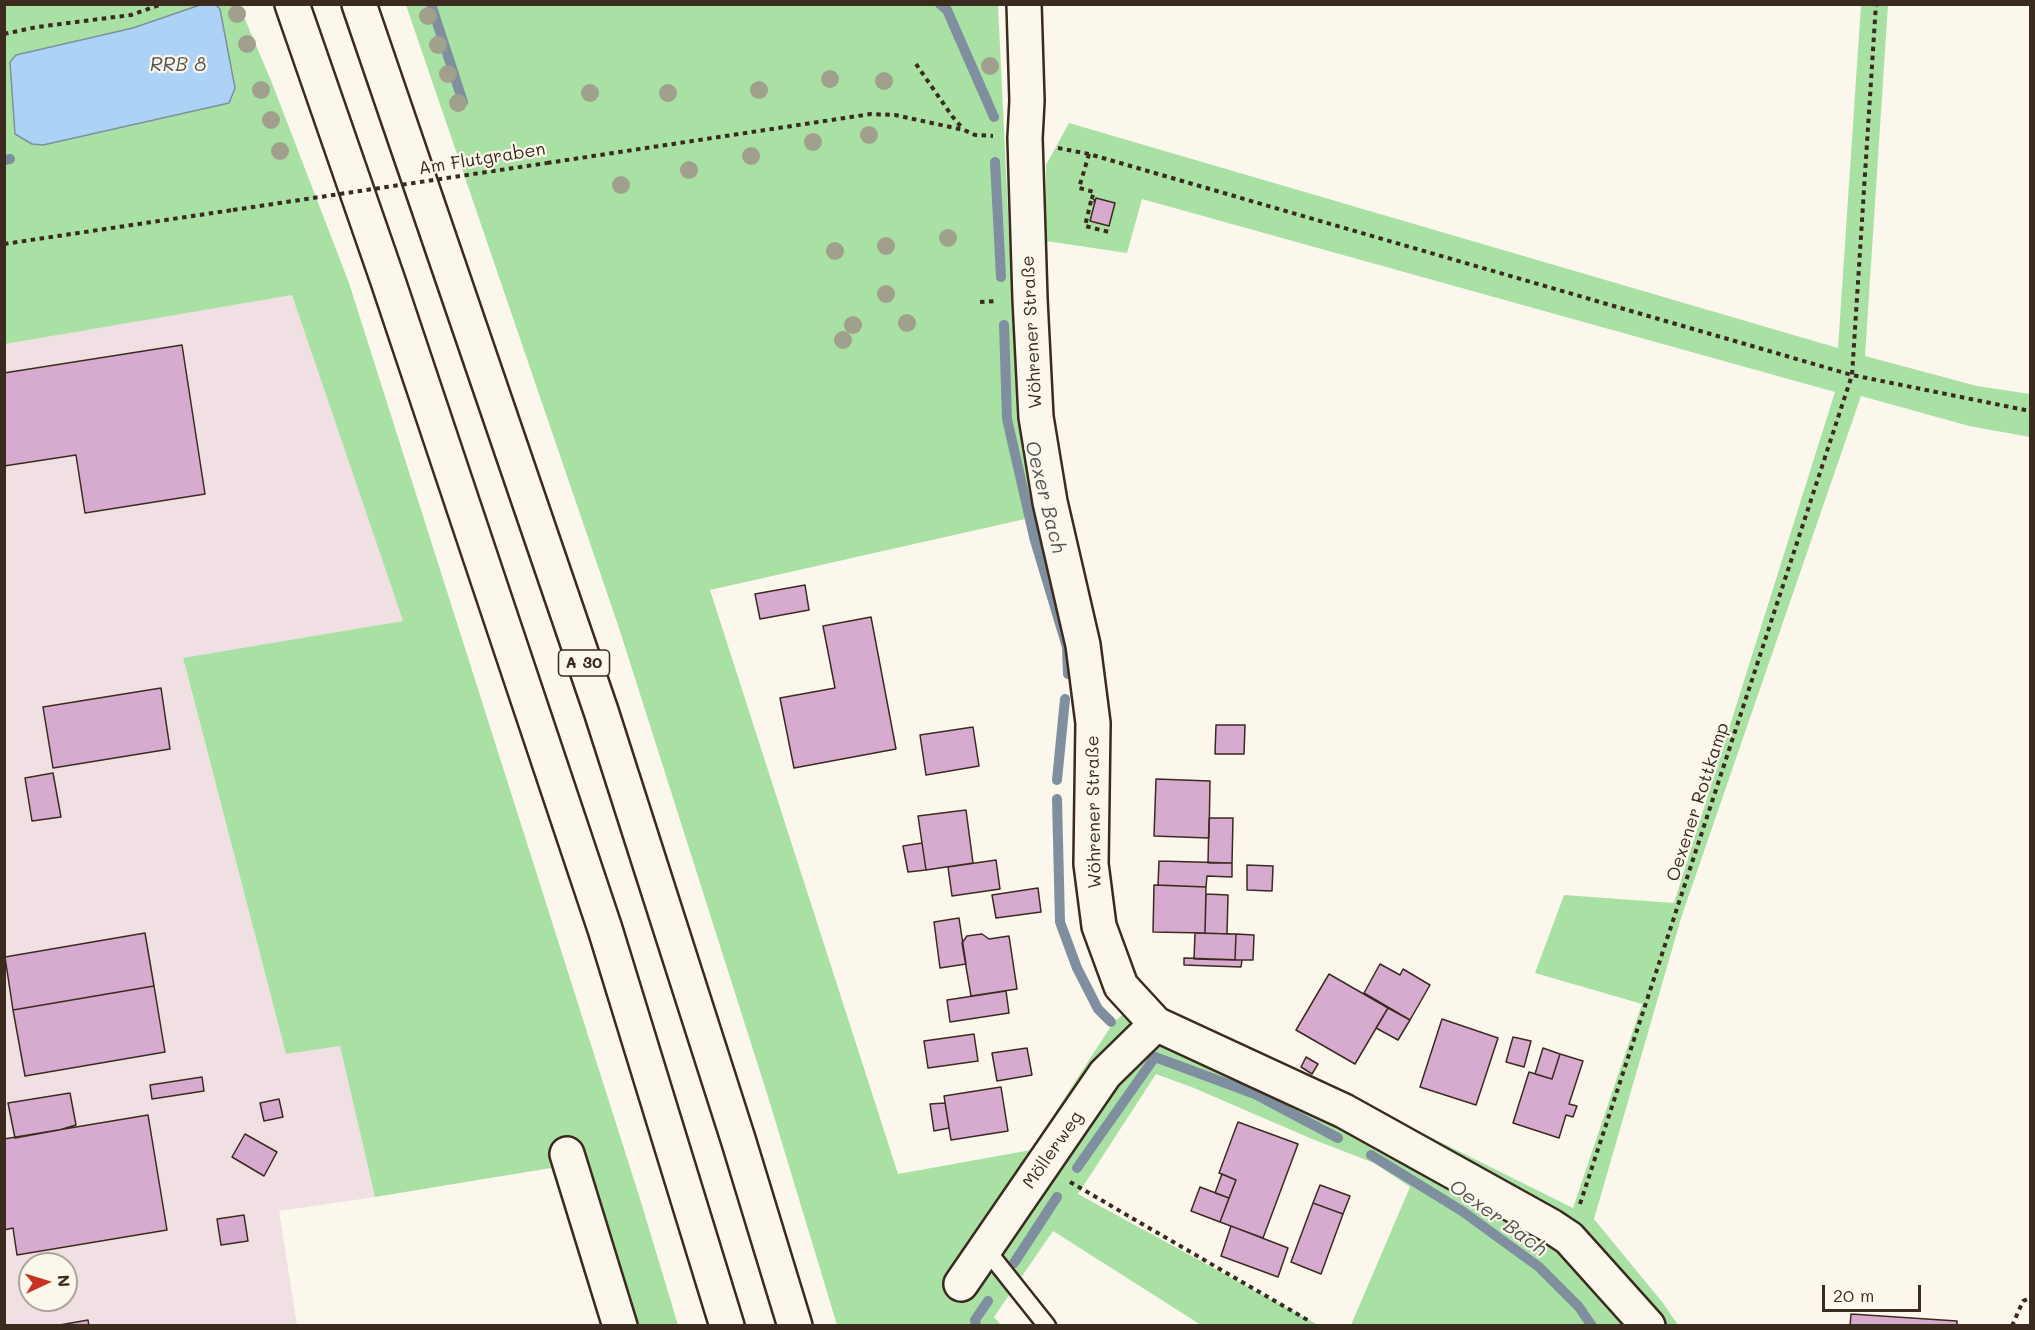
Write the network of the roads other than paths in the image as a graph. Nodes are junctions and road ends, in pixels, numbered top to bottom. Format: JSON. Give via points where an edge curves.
{"nodes":[{"id":1,"x":292,"y":4,"type":"edge"},
{"id":2,"x":359,"y":4,"type":"edge"},
{"id":3,"x":1024,"y":4,"type":"edge"},
{"id":4,"x":1156,"y":1024,"type":"junction"},
{"id":5,"x":567,"y":1154,"type":"dead end"},
{"id":6,"x":985,"y":1248,"type":"junction"},
{"id":7,"x":961,"y":1284,"type":"dead end"},
{"id":8,"x":620,"y":1326,"type":"edge"},
{"id":9,"x":727,"y":1326,"type":"edge"},
{"id":10,"x":795,"y":1326,"type":"edge"},
{"id":11,"x":1047,"y":1326,"type":"edge"},
{"id":12,"x":1648,"y":1326,"type":"edge"}],
"edges":[{"from":1,"to":9,"type":"main road","via":[[597,907]]},
{"from":2,"to":10,"type":"main road","number":"A 30","via":[[601,711]]},
{"from":3,"to":4,"type":"main road","name":"Wöhrener Straße","via":[[1036,417],[1050,502],[1083,645],[1094,723],[1091,864],[1099,926],[1121,986]]},
{"from":4,"to":6,"type":"main road","name":"Möllerweg","via":[[1105,1074]]},
{"from":4,"to":12,"type":"main road","name":"Wöhrener Straße","via":[[1344,1112],[1551,1226],[1569,1238]]},
{"from":5,"to":8,"type":"main road"},
{"from":6,"to":7,"type":"main road","name":"Möllerweg"},
{"from":6,"to":11,"type":"lane"}]}
